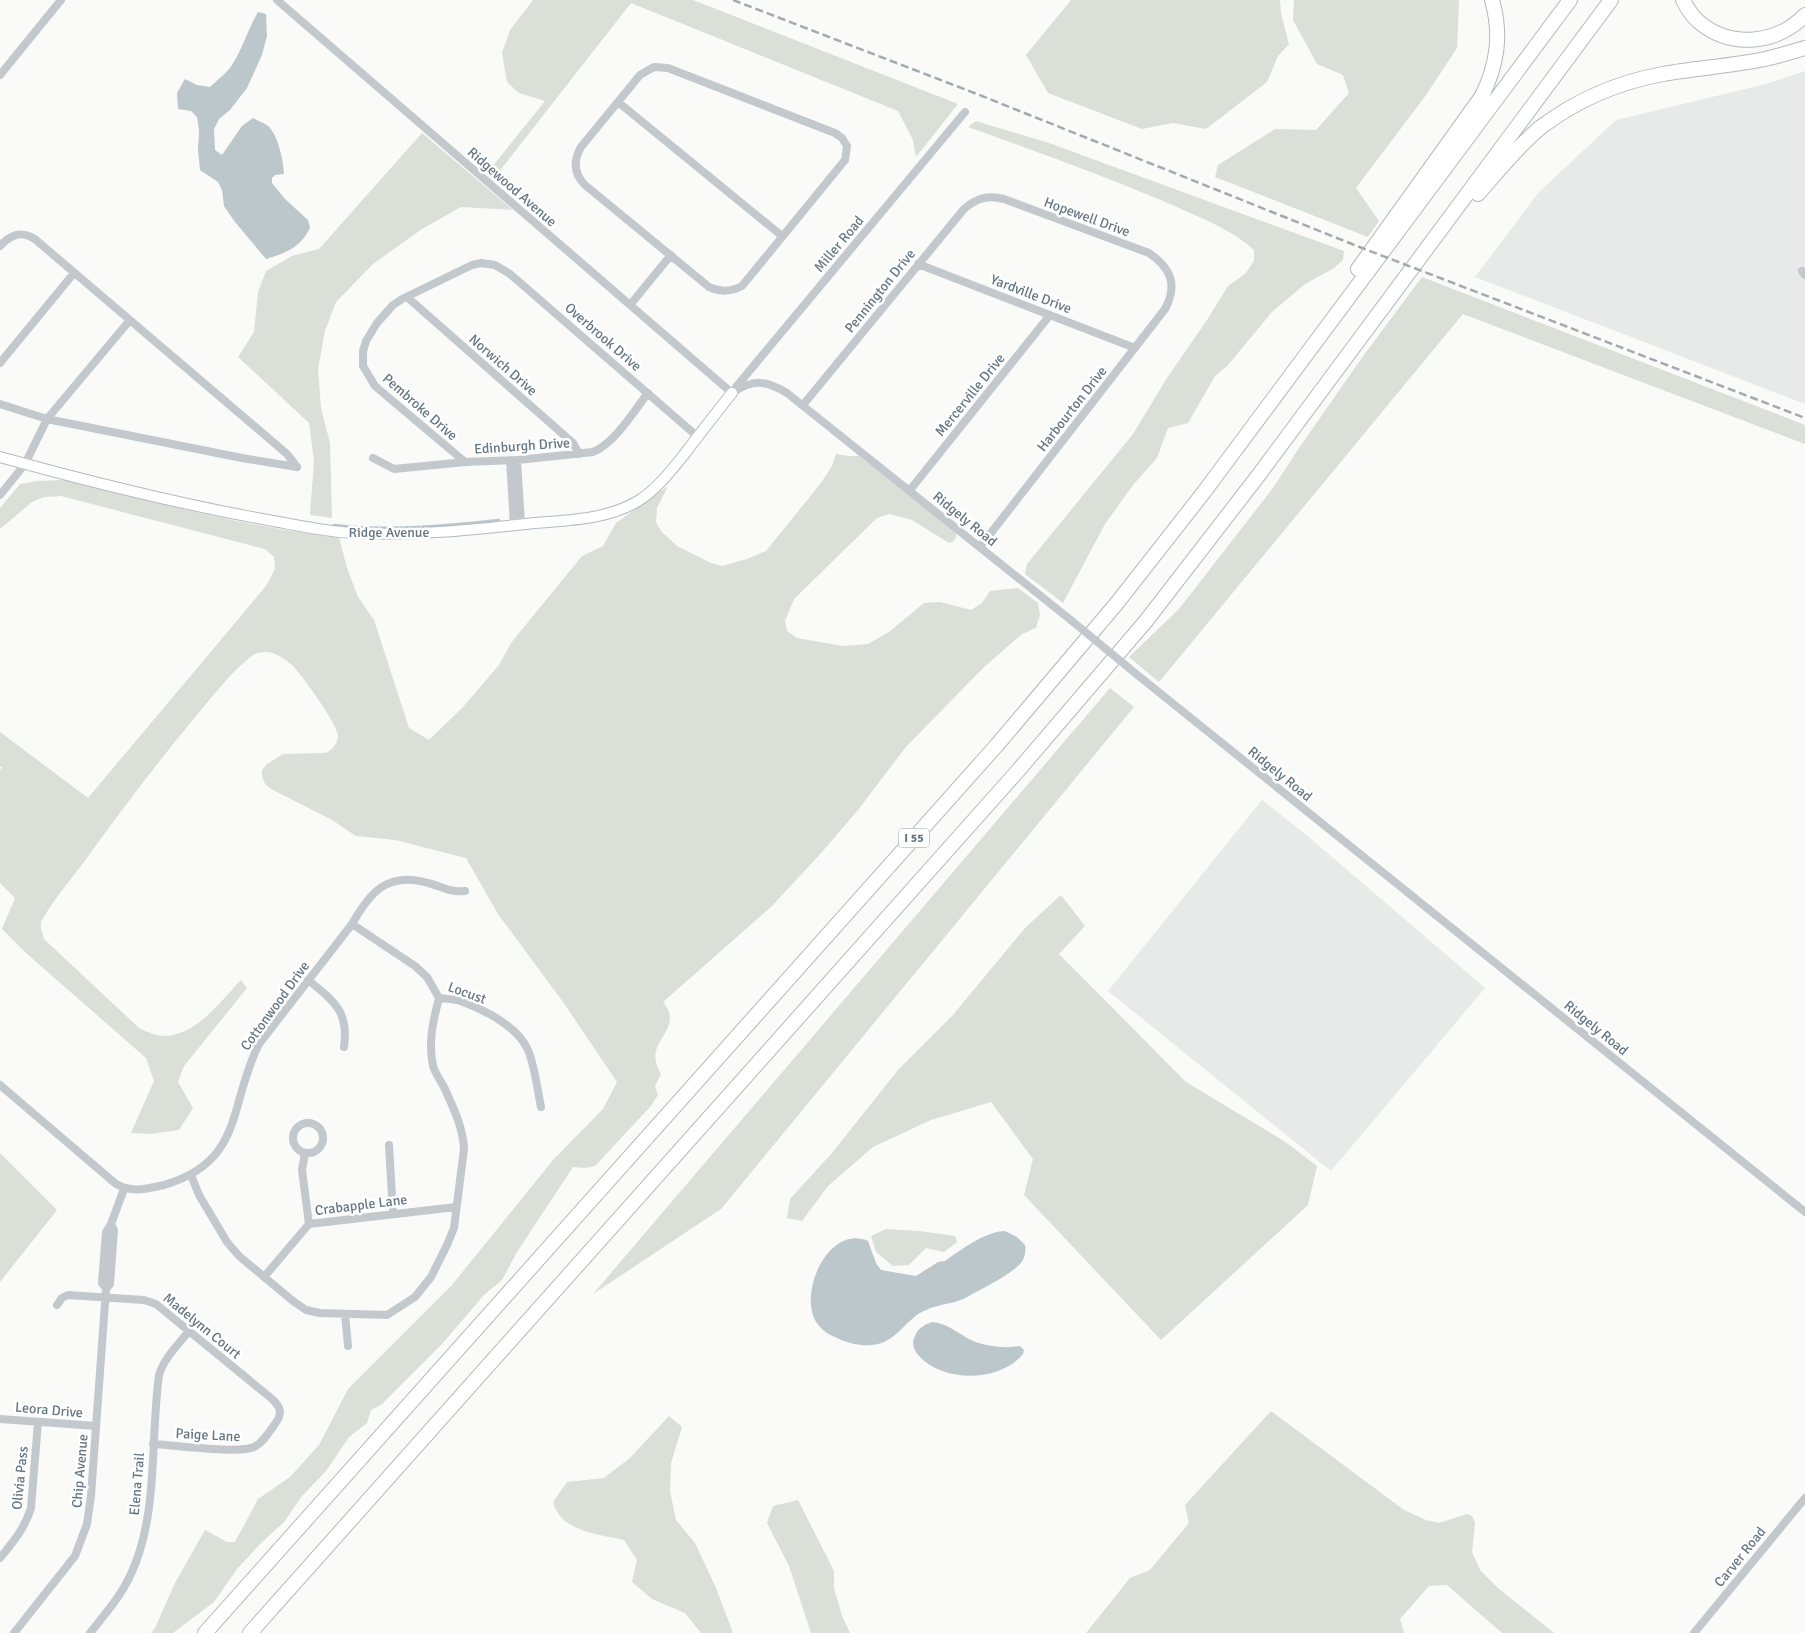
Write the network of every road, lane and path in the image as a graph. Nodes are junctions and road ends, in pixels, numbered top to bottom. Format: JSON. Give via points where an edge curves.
{"nodes":[{"id":1,"x":61,"y":0,"type":"edge"},
{"id":2,"x":277,"y":0,"type":"edge"},
{"id":3,"x":1492,"y":0,"type":"edge"},
{"id":4,"x":1570,"y":0,"type":"edge"},
{"id":5,"x":1611,"y":0,"type":"edge"},
{"id":6,"x":1682,"y":0,"type":"edge"},
{"id":7,"x":1805,"y":14,"type":"edge"},
{"id":8,"x":1805,"y":48,"type":"edge"},
{"id":9,"x":0,"y":75,"type":"edge"},
{"id":10,"x":618,"y":102,"type":"junction"},
{"id":11,"x":965,"y":112,"type":"dead end"},
{"id":12,"x":981,"y":198,"type":"joint"},
{"id":13,"x":782,"y":236,"type":"junction"},
{"id":14,"x":0,"y":246,"type":"edge"},
{"id":15,"x":1424,"y":253,"type":"junction"},
{"id":16,"x":671,"y":256,"type":"junction"},
{"id":17,"x":918,"y":264,"type":"junction"},
{"id":18,"x":74,"y":272,"type":"junction"},
{"id":19,"x":1171,"y":281,"type":"joint"},
{"id":20,"x":407,"y":297,"type":"junction"},
{"id":21,"x":630,"y":305,"type":"junction"},
{"id":22,"x":1050,"y":315,"type":"junction"},
{"id":23,"x":130,"y":320,"type":"junction"},
{"id":24,"x":1320,"y":335,"type":"junction"},
{"id":25,"x":1135,"y":348,"type":"junction"},
{"id":26,"x":0,"y":363,"type":"edge"},
{"id":27,"x":648,"y":393,"type":"junction"},
{"id":28,"x":732,"y":393,"type":"junction"},
{"id":29,"x":0,"y":404,"type":"edge"},
{"id":30,"x":803,"y":405,"type":"junction"},
{"id":31,"x":47,"y":419,"type":"junction"},
{"id":32,"x":698,"y":437,"type":"junction"},
{"id":33,"x":580,"y":454,"type":"junction"},
{"id":34,"x":0,"y":457,"type":"edge"},
{"id":35,"x":373,"y":458,"type":"dead end"},
{"id":36,"x":513,"y":460,"type":"junction"},
{"id":37,"x":466,"y":462,"type":"junction"},
{"id":38,"x":25,"y":464,"type":"junction"},
{"id":39,"x":910,"y":490,"type":"junction"},
{"id":40,"x":0,"y":495,"type":"edge"},
{"id":41,"x":518,"y":525,"type":"junction"},
{"id":42,"x":980,"y":547,"type":"junction"},
{"id":43,"x":465,"y":891,"type":"dead end"},
{"id":44,"x":352,"y":924,"type":"junction"},
{"id":45,"x":308,"y":980,"type":"junction"},
{"id":46,"x":440,"y":998,"type":"junction"},
{"id":47,"x":344,"y":1047,"type":"dead end"},
{"id":48,"x":0,"y":1085,"type":"edge"},
{"id":49,"x":541,"y":1107,"type":"dead end"},
{"id":50,"x":389,"y":1145,"type":"dead end"},
{"id":51,"x":305,"y":1153,"type":"junction"},
{"id":52,"x":191,"y":1175,"type":"junction"},
{"id":53,"x":124,"y":1189,"type":"junction"},
{"id":54,"x":456,"y":1207,"type":"junction"},
{"id":55,"x":1805,"y":1212,"type":"edge"},
{"id":56,"x":393,"y":1214,"type":"junction"},
{"id":57,"x":309,"y":1224,"type":"junction"},
{"id":58,"x":264,"y":1277,"type":"junction"},
{"id":59,"x":106,"y":1292,"type":"junction"},
{"id":60,"x":57,"y":1305,"type":"dead end"},
{"id":61,"x":345,"y":1314,"type":"junction"},
{"id":62,"x":189,"y":1331,"type":"junction"},
{"id":63,"x":348,"y":1346,"type":"dead end"},
{"id":64,"x":0,"y":1418,"type":"edge"},
{"id":65,"x":278,"y":1419,"type":"joint"},
{"id":66,"x":38,"y":1422,"type":"junction"},
{"id":67,"x":96,"y":1426,"type":"junction"},
{"id":68,"x":153,"y":1444,"type":"junction"},
{"id":69,"x":1805,"y":1498,"type":"edge"},
{"id":70,"x":0,"y":1558,"type":"edge"},
{"id":71,"x":14,"y":1633,"type":"edge"},
{"id":72,"x":90,"y":1633,"type":"edge"},
{"id":73,"x":205,"y":1633,"type":"edge"},
{"id":74,"x":250,"y":1633,"type":"edge"},
{"id":75,"x":1694,"y":1633,"type":"edge"}],
"edges":[{"from":1,"to":9,"type":"street"},
{"from":2,"to":21,"type":"street","name":"Ridgewood Avenue"},
{"from":3,"to":24,"type":"highway","via":[[1497,28],[1495,62],[1482,96],[1332,305]]},
{"from":4,"to":24,"type":"highway","number":"I 55"},
{"from":5,"to":15,"type":"highway","number":"I 55"},
{"from":6,"to":7,"type":"highway","via":[[1705,26],[1739,39],[1772,36],[1792,27]]},
{"from":8,"to":15,"type":"highway","via":[[1764,59],[1661,74],[1602,92],[1574,105],[1526,141]]},
{"from":10,"to":13,"type":"street"},
{"from":10,"to":13,"type":"street","via":[[646,70],[662,67],[835,133],[850,144],[845,160]]},
{"from":10,"to":16,"type":"street","via":[[577,154],[577,174],[585,185]]},
{"from":11,"to":28,"type":"street","name":"Miller Road"},
{"from":12,"to":17,"type":"street","name":"Pennington Drive","via":[[964,209]]},
{"from":12,"to":19,"type":"street","name":"Hopewell Drive","via":[[1004,199],[1149,253],[1167,269]]},
{"from":13,"to":16,"type":"street","via":[[742,286],[728,295],[709,287]]},
{"from":14,"to":18,"type":"street","via":[[12,235],[27,234]]},
{"from":15,"to":74,"type":"highway","number":"I 55","via":[[1200,552],[1085,694]]},
{"from":16,"to":21,"type":"street"},
{"from":17,"to":22,"type":"street","name":"Yardville Drive"},
{"from":17,"to":30,"type":"street","name":"Pennington Drive"},
{"from":18,"to":23,"type":"street"},
{"from":18,"to":26,"type":"street"},
{"from":19,"to":25,"type":"street","name":"Harbourton Drive","via":[[1171,295],[1165,309]]},
{"from":20,"to":27,"type":"street","name":"Overbrook Drive","via":[[464,268],[481,263],[495,265],[510,274]]},
{"from":20,"to":33,"type":"street","name":"Norwich Drive","via":[[573,443]]},
{"from":20,"to":37,"type":"street","name":"Pembroke Drive","via":[[393,305],[370,332],[363,351],[363,366],[375,386]]},
{"from":21,"to":28,"type":"street","name":"Ridgewood Avenue"},
{"from":22,"to":25,"type":"street","name":"Yardville Drive"},
{"from":22,"to":39,"type":"street","name":"Mercerville Drive"},
{"from":23,"to":31,"type":"street"},
{"from":23,"to":31,"type":"street","via":[[287,454],[298,467]]},
{"from":24,"to":73,"type":"highway","number":"I 55","via":[[1204,492],[1055,678]]},
{"from":25,"to":42,"type":"street","name":"Harbourton Drive"},
{"from":27,"to":32,"type":"street","name":"Overbrook Drive"},
{"from":27,"to":33,"type":"street","name":"Edinburgh Drive","via":[[610,441],[602,448]]},
{"from":28,"to":30,"type":"street","name":"Ridgely Road","via":[[750,383],[765,383]]},
{"from":28,"to":32,"type":"street","name":"Ridge Avenue"},
{"from":29,"to":31,"type":"street"},
{"from":30,"to":39,"type":"street","name":"Ridgely Road"},
{"from":31,"to":38,"type":"street"},
{"from":32,"to":41,"type":"street","name":"Ridge Avenue","via":[[651,492],[626,507],[600,516]]},
{"from":33,"to":36,"type":"street","name":"Edinburgh Drive"},
{"from":34,"to":38,"type":"street","name":"Ridge Avenue"},
{"from":35,"to":37,"type":"street","name":"Edinburgh Drive","via":[[394,469]]},
{"from":36,"to":37,"type":"street","name":"Edinburgh Drive"},
{"from":36,"to":41,"type":"street"},
{"from":38,"to":40,"type":"street"},
{"from":38,"to":41,"type":"street","name":"Ridge Avenue","via":[[219,511],[332,531],[391,534]]},
{"from":39,"to":42,"type":"street","name":"Ridgely Road"},
{"from":42,"to":55,"type":"street","name":"Ridgely Road","bridge":true},
{"from":43,"to":44,"type":"street","name":"Cottonwood Drive","via":[[456,892],[414,880],[391,881],[364,902]]},
{"from":44,"to":45,"type":"street","name":"Cottonwood Drive"},
{"from":44,"to":46,"type":"street","name":"Locust","via":[[415,966],[427,977]]},
{"from":45,"to":47,"type":"street","via":[[334,1000],[341,1010],[346,1035]]},
{"from":45,"to":52,"type":"street","name":"Cottonwood Drive","via":[[259,1044],[249,1063],[225,1142],[213,1158]]},
{"from":46,"to":49,"type":"street","name":"Locust","via":[[462,1002],[493,1016],[520,1036],[528,1049]]},
{"from":46,"to":54,"type":"street","via":[[430,1042],[434,1068],[463,1136]]},
{"from":48,"to":53,"type":"street"},
{"from":50,"to":56,"type":"street"},
{"from":51,"to":51,"type":"street","via":[[316,1151],[323,1139],[317,1126],[307,1123],[298,1126],[292,1138],[298,1150]]},
{"from":51,"to":57,"type":"street","via":[[302,1170]]},
{"from":52,"to":53,"type":"street","name":"Cottonwood Drive","via":[[149,1189]]},
{"from":52,"to":58,"type":"street","via":[[227,1242]]},
{"from":53,"to":59,"type":"street","name":"Chip Avenue","via":[[112,1224],[114,1230],[107,1270],[110,1284]]},
{"from":54,"to":56,"type":"street","name":"Crabapple Lane"},
{"from":54,"to":61,"type":"street","via":[[454,1228],[447,1245],[431,1277],[415,1297],[387,1315]]},
{"from":56,"to":57,"type":"street","name":"Crabapple Lane"},
{"from":57,"to":58,"type":"street","name":"Crabapple Lane"},
{"from":58,"to":61,"type":"street","via":[[306,1310]]},
{"from":59,"to":60,"type":"street","name":"Madelynn Court","via":[[68,1295]]},
{"from":59,"to":62,"type":"street","name":"Madelynn Court","via":[[151,1302]]},
{"from":59,"to":67,"type":"street","name":"Chip Avenue"},
{"from":61,"to":63,"type":"street"},
{"from":62,"to":65,"type":"street","name":"Madelynn Court","via":[[277,1404],[280,1410]]},
{"from":62,"to":68,"type":"street","name":"Elena Trail","via":[[161,1368]]},
{"from":64,"to":66,"type":"street","name":"Leora Drive"},
{"from":65,"to":68,"type":"street","name":"Paige Lane","via":[[261,1442],[244,1450]]},
{"from":66,"to":67,"type":"street","name":"Leora Drive"},
{"from":66,"to":70,"type":"street","name":"Olivia Pass","via":[[31,1508],[27,1521]]},
{"from":67,"to":71,"type":"street","name":"Chip Avenue","via":[[89,1515],[81,1541],[65,1571]]},
{"from":68,"to":72,"type":"street","name":"Elena Trail","via":[[148,1518],[138,1556],[116,1600]]},
{"from":69,"to":75,"type":"street","name":"Carver Road"}]}
